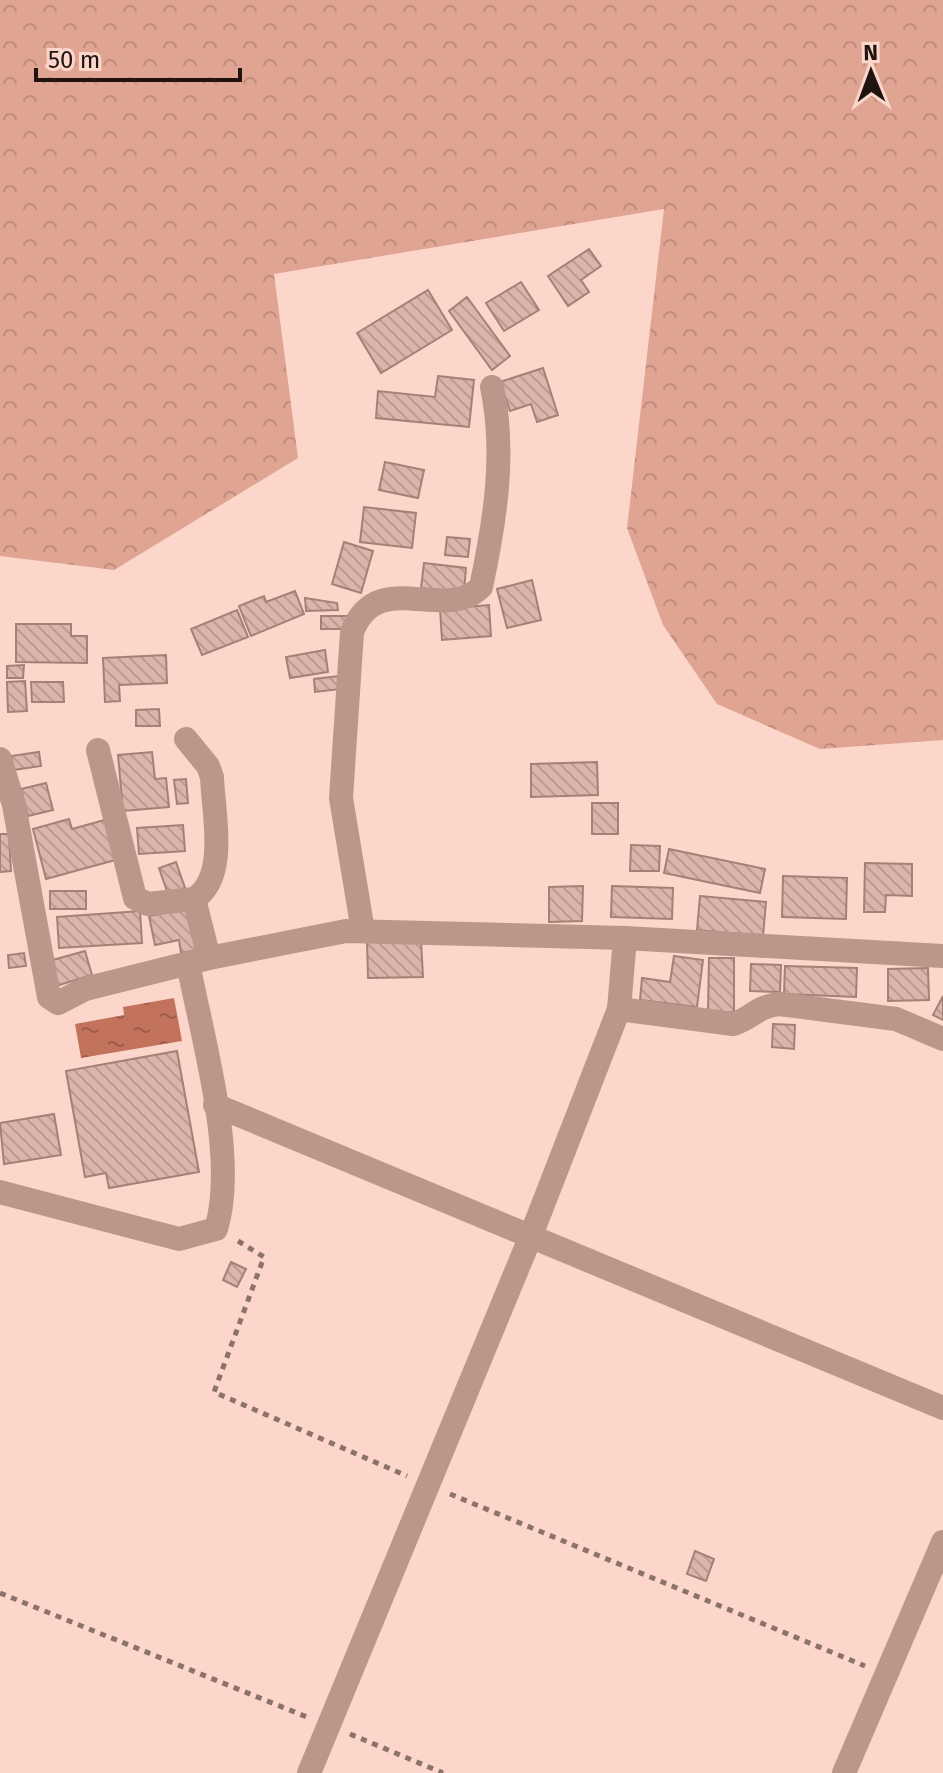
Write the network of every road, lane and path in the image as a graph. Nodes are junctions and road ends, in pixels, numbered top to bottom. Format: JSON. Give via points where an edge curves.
{"nodes":[{"id":1,"x":492,"y":387,"type":"dead end"},
{"id":2,"x":186,"y":739,"type":"dead end"},
{"id":3,"x":98,"y":750,"type":"dead end"},
{"id":4,"x":0,"y":759,"type":"edge"},
{"id":5,"x":194,"y":899,"type":"junction"},
{"id":6,"x":363,"y":931,"type":"junction"},
{"id":7,"x":625,"y":938,"type":"junction"},
{"id":8,"x":943,"y":956,"type":"edge"},
{"id":9,"x":198,"y":960,"type":"junction"},
{"id":10,"x":619,"y":1009,"type":"junction"},
{"id":11,"x":943,"y":1039,"type":"edge"},
{"id":12,"x":215,"y":1105,"type":"junction"},
{"id":13,"x":0,"y":1192,"type":"edge"},
{"id":14,"x":216,"y":1229,"type":"junction"},
{"id":15,"x":530,"y":1238,"type":"junction"},
{"id":16,"x":943,"y":1408,"type":"edge"},
{"id":17,"x":426,"y":1485,"type":"junction"},
{"id":18,"x":943,"y":1542,"type":"edge"},
{"id":19,"x":0,"y":1593,"type":"edge"},
{"id":20,"x":889,"y":1676,"type":"junction"},
{"id":21,"x":329,"y":1726,"type":"junction"},
{"id":22,"x":309,"y":1773,"type":"edge"},
{"id":23,"x":443,"y":1773,"type":"edge"},
{"id":24,"x":844,"y":1773,"type":"edge"}],
"edges":[{"from":1,"to":6,"type":"street","via":[[499,450],[481,587],[464,598],[376,600],[358,615],[352,632],[341,798]]},
{"from":2,"to":5,"type":"street","via":[[212,777],[215,867],[207,888]]},
{"from":3,"to":5,"type":"street","via":[[135,898],[148,904]]},
{"from":4,"to":9,"type":"street","via":[[53,1002]]},
{"from":5,"to":9,"type":"street"},
{"from":6,"to":7,"type":"street"},
{"from":6,"to":9,"type":"street"},
{"from":7,"to":8,"type":"street"},
{"from":7,"to":10,"type":"street"},
{"from":9,"to":12,"type":"street"},
{"from":10,"to":11,"type":"street","via":[[733,1024],[761,1006],[779,1004],[896,1019]]},
{"from":10,"to":15,"type":"street"},
{"from":12,"to":14,"type":"street","via":[[224,1184]]},
{"from":12,"to":15,"type":"street"},
{"from":13,"to":14,"type":"street","via":[[179,1239]]},
{"from":14,"to":17,"type":"path","via":[[264,1257],[214,1392]]},
{"from":15,"to":16,"type":"street"},
{"from":15,"to":17,"type":"street"},
{"from":17,"to":20,"type":"path"},
{"from":17,"to":21,"type":"street"},
{"from":18,"to":20,"type":"street"},
{"from":19,"to":21,"type":"path"},
{"from":20,"to":24,"type":"street"},
{"from":21,"to":22,"type":"street"},
{"from":21,"to":23,"type":"path"}]}
